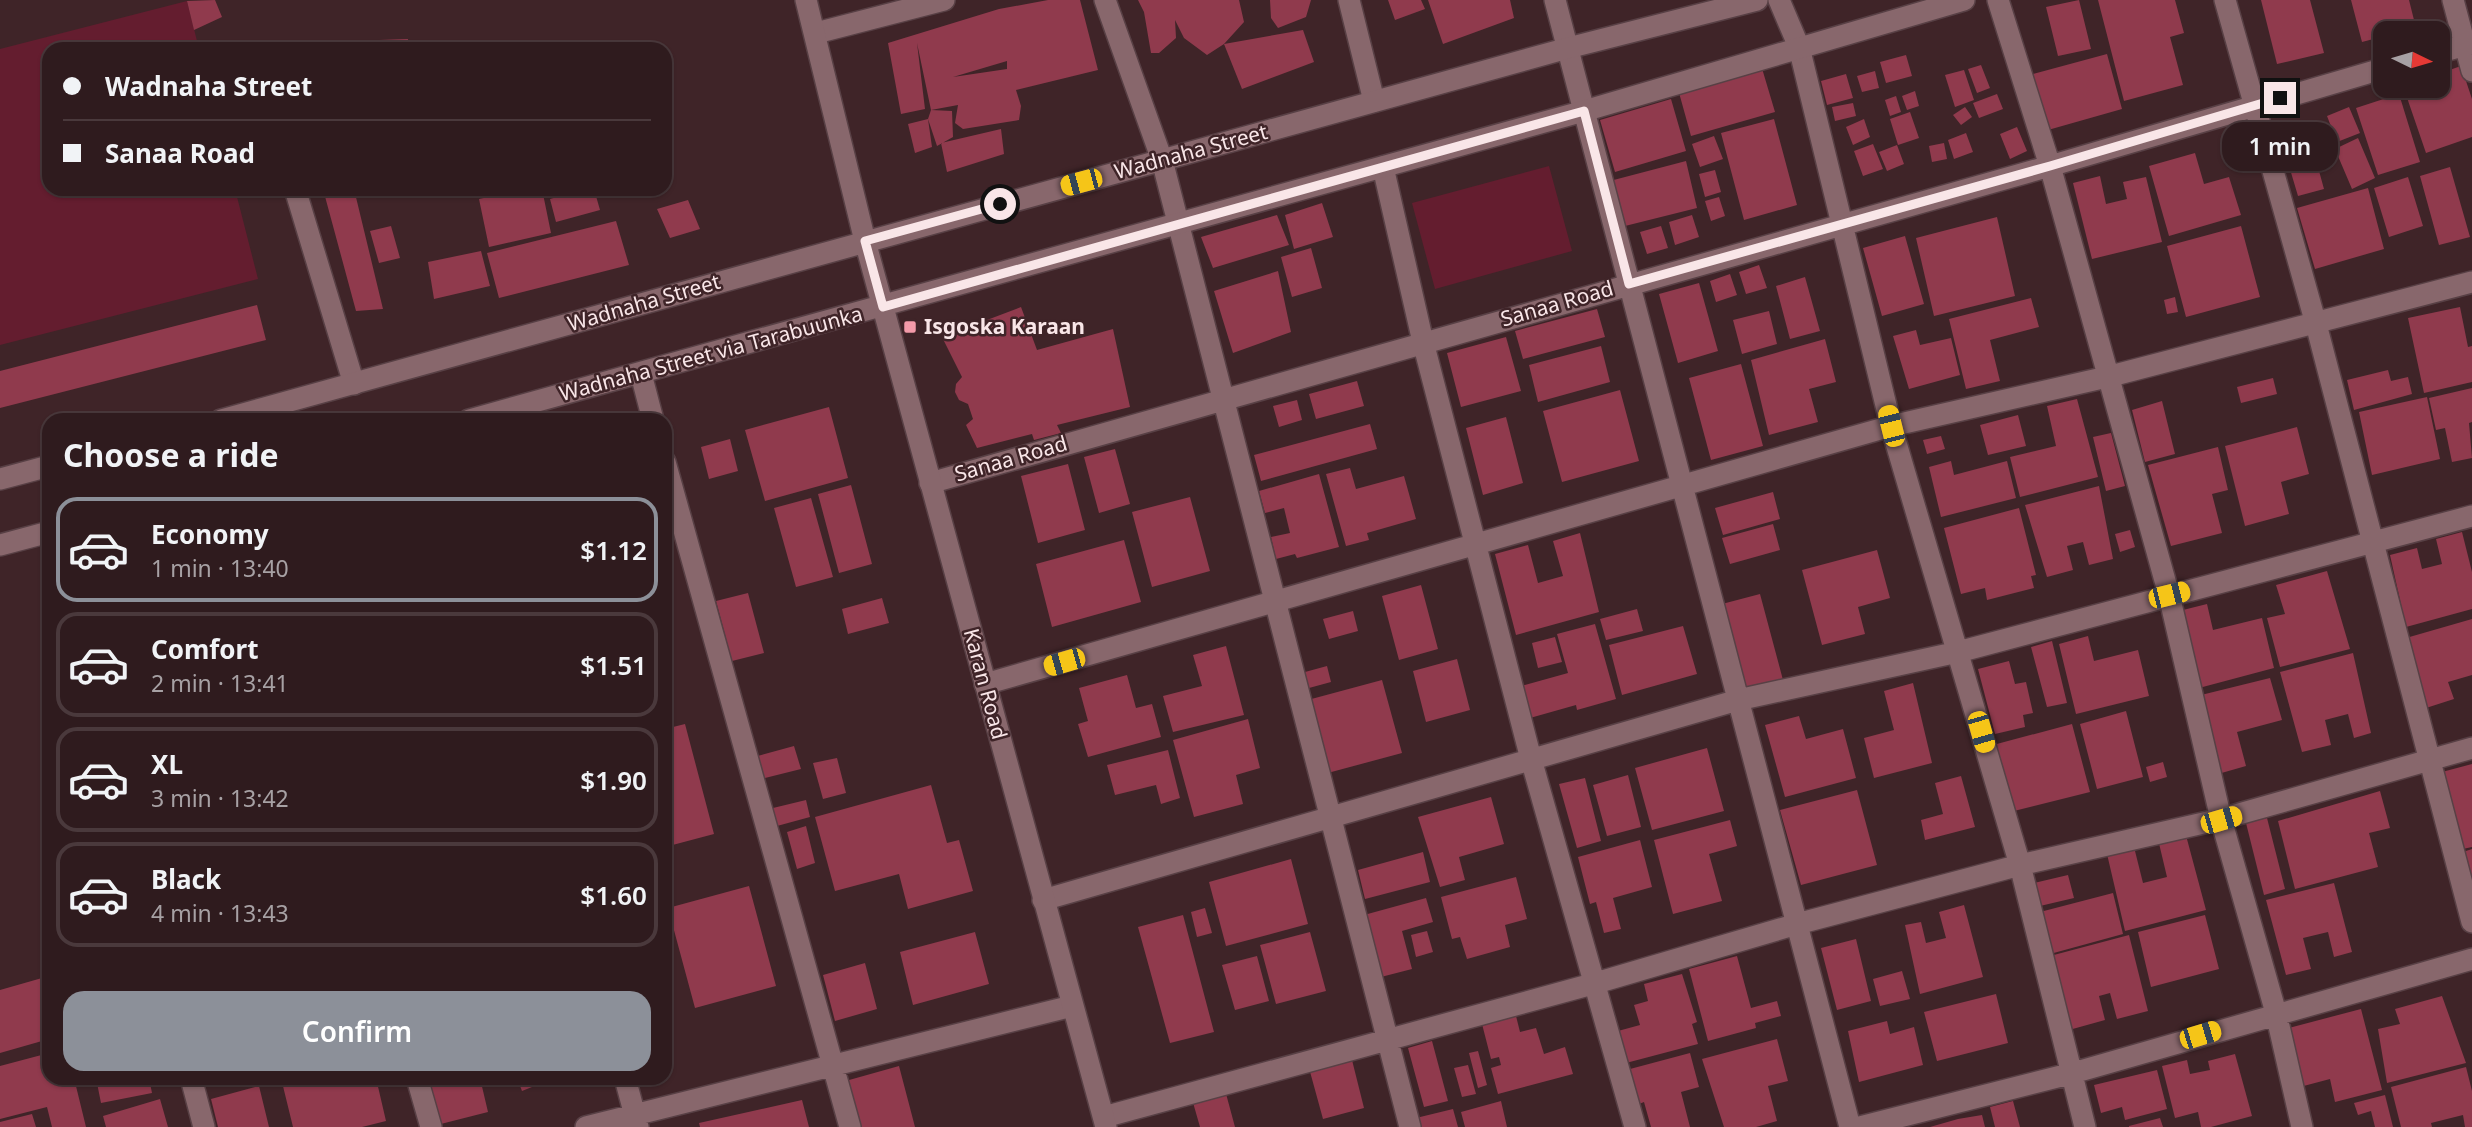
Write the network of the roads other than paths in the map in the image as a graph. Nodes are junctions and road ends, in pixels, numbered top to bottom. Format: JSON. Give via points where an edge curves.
{"nodes":[{"id":1,"x":806,"y":0,"type":"edge"},
{"id":2,"x":944,"y":0,"type":"edge"},
{"id":3,"x":1105,"y":0,"type":"edge"},
{"id":4,"x":1349,"y":0,"type":"edge"},
{"id":5,"x":1555,"y":0,"type":"edge"},
{"id":6,"x":1757,"y":0,"type":"edge"},
{"id":7,"x":1780,"y":0,"type":"edge"},
{"id":8,"x":1964,"y":0,"type":"edge"},
{"id":9,"x":1998,"y":0,"type":"edge"},
{"id":10,"x":2225,"y":0,"type":"edge"},
{"id":11,"x":2453,"y":0,"type":"edge"},
{"id":12,"x":816,"y":33,"type":"junction"},
{"id":13,"x":2469,"y":44,"type":"edge"},
{"id":14,"x":1799,"y":47,"type":"junction"},
{"id":15,"x":1568,"y":48,"type":"junction"},
{"id":16,"x":2450,"y":50,"type":"edge"},
{"id":17,"x":2373,"y":71,"type":"edge"},
{"id":18,"x":2472,"y":71,"type":"edge"},
{"id":19,"x":1374,"y":101,"type":"junction"},
{"id":20,"x":2253,"y":106,"type":"junction"},
{"id":21,"x":1584,"y":111,"type":"junction"},
{"id":22,"x":1162,"y":160,"type":"junction"},
{"id":23,"x":2050,"y":166,"type":"junction"},
{"id":24,"x":1383,"y":167,"type":"junction"},
{"id":25,"x":297,"y":196,"type":"edge"},
{"id":26,"x":1178,"y":223,"type":"junction"},
{"id":27,"x":1841,"y":223,"type":"junction"},
{"id":28,"x":865,"y":241,"type":"junction"},
{"id":29,"x":2472,"y":282,"type":"edge"},
{"id":30,"x":1629,"y":284,"type":"junction"},
{"id":31,"x":883,"y":307,"type":"junction"},
{"id":32,"x":2316,"y":324,"type":"junction"},
{"id":33,"x":1423,"y":342,"type":"junction"},
{"id":34,"x":640,"y":374,"type":"junction"},
{"id":35,"x":2107,"y":377,"type":"junction"},
{"id":36,"x":354,"y":384,"type":"junction"},
{"id":37,"x":1224,"y":398,"type":"junction"},
{"id":38,"x":247,"y":413,"type":"edge"},
{"id":39,"x":495,"y":413,"type":"edge"},
{"id":40,"x":651,"y":413,"type":"edge"},
{"id":41,"x":1891,"y":426,"type":"junction"},
{"id":42,"x":42,"y":468,"type":"edge"},
{"id":43,"x":0,"y":479,"type":"edge"},
{"id":44,"x":930,"y":483,"type":"junction"},
{"id":45,"x":1682,"y":486,"type":"junction"},
{"id":46,"x":672,"y":487,"type":"edge"},
{"id":47,"x":2472,"y":516,"type":"edge"},
{"id":48,"x":42,"y":539,"type":"edge"},
{"id":49,"x":0,"y":545,"type":"edge"},
{"id":50,"x":1475,"y":545,"type":"junction"},
{"id":51,"x":2371,"y":545,"type":"junction"},
{"id":52,"x":2169,"y":595,"type":"junction"},
{"id":53,"x":1276,"y":601,"type":"junction"},
{"id":54,"x":1958,"y":652,"type":"junction"},
{"id":55,"x":985,"y":684,"type":"junction"},
{"id":56,"x":1738,"y":699,"type":"junction"},
{"id":57,"x":2472,"y":748,"type":"edge"},
{"id":58,"x":1531,"y":759,"type":"junction"},
{"id":59,"x":2428,"y":761,"type":"junction"},
{"id":60,"x":1329,"y":818,"type":"junction"},
{"id":61,"x":2221,"y":820,"type":"junction"},
{"id":62,"x":2020,"y":865,"type":"junction"},
{"id":63,"x":1043,"y":900,"type":"junction"},
{"id":64,"x":2472,"y":922,"type":"edge"},
{"id":65,"x":1797,"y":923,"type":"junction"},
{"id":66,"x":2472,"y":959,"type":"edge"},
{"id":67,"x":1596,"y":983,"type":"junction"},
{"id":68,"x":1072,"y":1006,"type":"junction"},
{"id":69,"x":2276,"y":1013,"type":"junction"},
{"id":70,"x":1387,"y":1040,"type":"junction"},
{"id":71,"x":833,"y":1065,"type":"junction"},
{"id":72,"x":2073,"y":1073,"type":"junction"},
{"id":73,"x":193,"y":1085,"type":"edge"},
{"id":74,"x":419,"y":1085,"type":"edge"},
{"id":75,"x":627,"y":1085,"type":"edge"},
{"id":76,"x":636,"y":1121,"type":"edge"},
{"id":77,"x":1105,"y":1122,"type":"edge"},
{"id":78,"x":204,"y":1127,"type":"edge"},
{"id":79,"x":431,"y":1127,"type":"edge"},
{"id":80,"x":586,"y":1127,"type":"edge"},
{"id":81,"x":850,"y":1127,"type":"edge"},
{"id":82,"x":1410,"y":1127,"type":"edge"},
{"id":83,"x":1635,"y":1127,"type":"edge"},
{"id":84,"x":1850,"y":1127,"type":"edge"},
{"id":85,"x":1860,"y":1127,"type":"edge"},
{"id":86,"x":2085,"y":1127,"type":"edge"},
{"id":87,"x":2302,"y":1127,"type":"edge"}],
"edges":[{"from":1,"to":12,"type":"street","name":"Karan Road"},
{"from":2,"to":12,"type":"street"},
{"from":3,"to":22,"type":"street"},
{"from":4,"to":19,"type":"street"},
{"from":5,"to":15,"type":"street"},
{"from":6,"to":15,"type":"street","name":"Wadnaha Street"},
{"from":7,"to":14,"type":"street"},
{"from":8,"to":14,"type":"street","name":"Wadnaha Street via Tarabuunka"},
{"from":9,"to":23,"type":"street"},
{"from":10,"to":20,"type":"street"},
{"from":11,"to":13,"type":"street"},
{"from":12,"to":28,"type":"street","name":"Karan Road"},
{"from":13,"to":16,"type":"street"},
{"from":13,"to":18,"type":"street"},
{"from":14,"to":21,"type":"street","name":"Wadnaha Street via Tarabuunka"},
{"from":14,"to":27,"type":"street"},
{"from":15,"to":19,"type":"street","name":"Wadnaha Street"},
{"from":15,"to":21,"type":"street"},
{"from":17,"to":20,"type":"street","name":"Sanaa Road"},
{"from":19,"to":22,"type":"street","name":"Wadnaha Street"},
{"from":20,"to":23,"type":"street","name":"Sanaa Road"},
{"from":20,"to":32,"type":"street"},
{"from":21,"to":24,"type":"street","name":"Wadnaha Street via Tarabuunka"},
{"from":21,"to":30,"type":"street"},
{"from":22,"to":26,"type":"street"},
{"from":22,"to":28,"type":"street","name":"Wadnaha Street"},
{"from":23,"to":27,"type":"street","name":"Sanaa Road"},
{"from":23,"to":35,"type":"street"},
{"from":24,"to":26,"type":"street","name":"Wadnaha Street via Tarabuunka"},
{"from":24,"to":33,"type":"street"},
{"from":25,"to":36,"type":"street"},
{"from":26,"to":31,"type":"street","name":"Wadnaha Street via Tarabuunka"},
{"from":26,"to":37,"type":"street"},
{"from":27,"to":30,"type":"street","name":"Sanaa Road"},
{"from":27,"to":41,"type":"street"},
{"from":28,"to":31,"type":"street","name":"Karan Road"},
{"from":28,"to":36,"type":"street","name":"Wadnaha Street"},
{"from":29,"to":32,"type":"street"},
{"from":30,"to":33,"type":"street","name":"Sanaa Road"},
{"from":30,"to":45,"type":"street"},
{"from":31,"to":34,"type":"street","name":"Wadnaha Street via Tarabuunka"},
{"from":31,"to":44,"type":"street","name":"Karan Road"},
{"from":32,"to":35,"type":"street"},
{"from":32,"to":51,"type":"street"},
{"from":33,"to":37,"type":"street","name":"Sanaa Road"},
{"from":33,"to":50,"type":"street"},
{"from":34,"to":39,"type":"street","name":"Wadnaha Street via Tarabuunka"},
{"from":34,"to":40,"type":"street"},
{"from":35,"to":41,"type":"street"},
{"from":35,"to":52,"type":"street"},
{"from":36,"to":38,"type":"street","name":"Wadnaha Street"},
{"from":37,"to":44,"type":"street","name":"Sanaa Road"},
{"from":37,"to":53,"type":"street"},
{"from":41,"to":45,"type":"street"},
{"from":41,"to":54,"type":"street"},
{"from":42,"to":43,"type":"street"},
{"from":44,"to":55,"type":"street","name":"Karan Road"},
{"from":45,"to":50,"type":"street"},
{"from":45,"to":56,"type":"street"},
{"from":46,"to":71,"type":"street"},
{"from":47,"to":51,"type":"street"},
{"from":48,"to":49,"type":"street"},
{"from":50,"to":53,"type":"street"},
{"from":50,"to":58,"type":"street"},
{"from":51,"to":52,"type":"street"},
{"from":51,"to":59,"type":"street"},
{"from":52,"to":54,"type":"street"},
{"from":52,"to":61,"type":"street"},
{"from":53,"to":55,"type":"street"},
{"from":53,"to":60,"type":"street"},
{"from":54,"to":56,"type":"street"},
{"from":54,"to":62,"type":"street"},
{"from":55,"to":63,"type":"street","name":"Karan Road"},
{"from":56,"to":58,"type":"street"},
{"from":56,"to":65,"type":"street"},
{"from":57,"to":59,"type":"street"},
{"from":58,"to":60,"type":"street"},
{"from":58,"to":67,"type":"street"},
{"from":59,"to":61,"type":"street"},
{"from":59,"to":64,"type":"street"},
{"from":60,"to":63,"type":"street"},
{"from":60,"to":70,"type":"street"},
{"from":61,"to":62,"type":"street"},
{"from":61,"to":69,"type":"street"},
{"from":62,"to":65,"type":"street"},
{"from":62,"to":72,"type":"street"},
{"from":63,"to":68,"type":"street","name":"Karan Road"},
{"from":65,"to":67,"type":"street"},
{"from":65,"to":84,"type":"street"},
{"from":66,"to":69,"type":"street"},
{"from":67,"to":70,"type":"street"},
{"from":67,"to":83,"type":"street"},
{"from":68,"to":71,"type":"street"},
{"from":68,"to":77,"type":"street","name":"Karan Road"},
{"from":69,"to":72,"type":"street"},
{"from":69,"to":87,"type":"street"},
{"from":70,"to":77,"type":"street"},
{"from":70,"to":82,"type":"street"},
{"from":71,"to":76,"type":"street"},
{"from":71,"to":81,"type":"street"},
{"from":72,"to":85,"type":"street"},
{"from":72,"to":86,"type":"street"},
{"from":73,"to":78,"type":"street"},
{"from":74,"to":79,"type":"street"},
{"from":75,"to":76,"type":"street"},
{"from":76,"to":80,"type":"street"}]}
